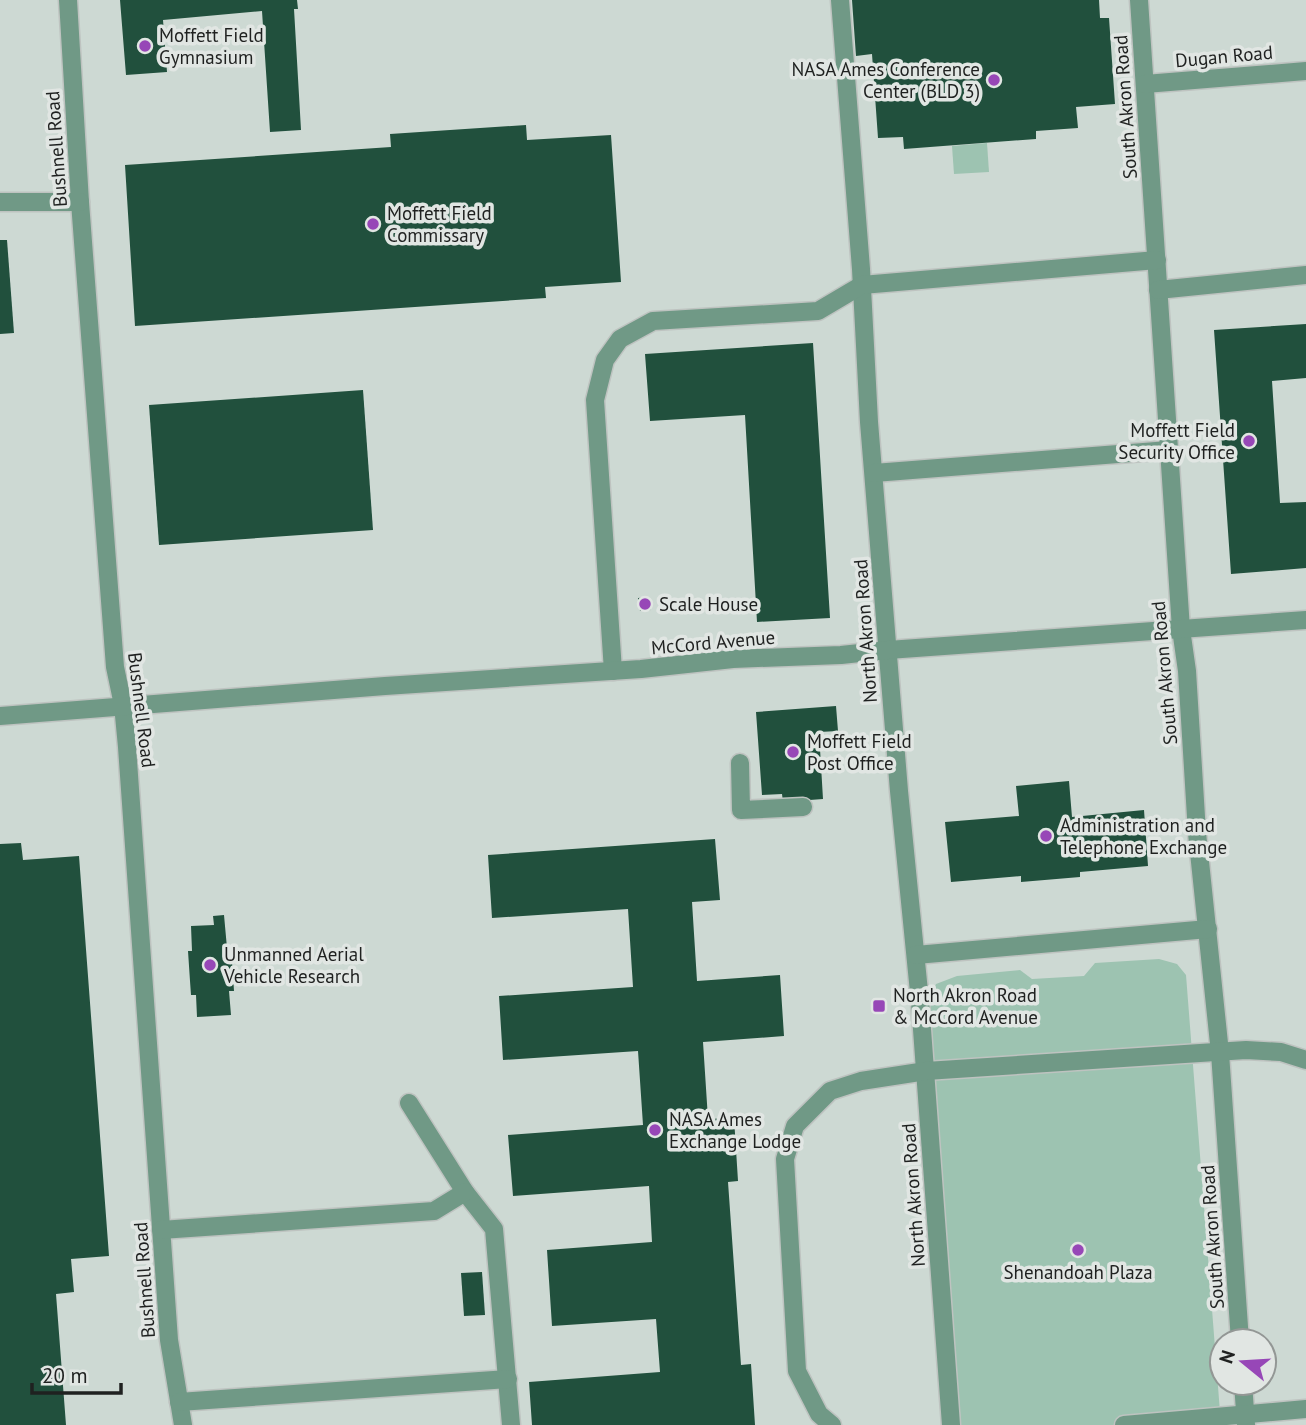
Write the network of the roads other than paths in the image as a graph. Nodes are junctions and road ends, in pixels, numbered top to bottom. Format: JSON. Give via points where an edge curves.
{"nodes":[{"id":1,"x":68,"y":0,"type":"edge"},
{"id":2,"x":840,"y":0,"type":"edge"},
{"id":3,"x":1139,"y":0,"type":"edge"},
{"id":4,"x":1306,"y":71,"type":"edge"},
{"id":5,"x":1145,"y":84,"type":"junction"},
{"id":6,"x":0,"y":202,"type":"edge"},
{"id":7,"x":80,"y":202,"type":"junction"},
{"id":8,"x":1157,"y":260,"type":"junction"},
{"id":9,"x":1306,"y":275,"type":"edge"},
{"id":10,"x":862,"y":285,"type":"junction"},
{"id":11,"x":1158,"y":290,"type":"junction"},
{"id":12,"x":1169,"y":450,"type":"junction"},
{"id":13,"x":874,"y":473,"type":"junction"},
{"id":14,"x":1306,"y":620,"type":"edge"},
{"id":15,"x":1181,"y":629,"type":"junction"},
{"id":16,"x":888,"y":650,"type":"junction"},
{"id":17,"x":612,"y":671,"type":"junction"},
{"id":18,"x":123,"y":705,"type":"junction"},
{"id":19,"x":0,"y":716,"type":"edge"},
{"id":20,"x":740,"y":763,"type":"dead end"},
{"id":21,"x":803,"y":807,"type":"dead end"},
{"id":22,"x":1208,"y":929,"type":"junction"},
{"id":23,"x":916,"y":955,"type":"junction"},
{"id":24,"x":1220,"y":1053,"type":"junction"},
{"id":25,"x":1306,"y":1060,"type":"edge"},
{"id":26,"x":926,"y":1071,"type":"junction"},
{"id":27,"x":409,"y":1103,"type":"dead end"},
{"id":28,"x":465,"y":1192,"type":"junction"},
{"id":29,"x":161,"y":1230,"type":"junction"},
{"id":30,"x":1239,"y":1327,"type":"edge"},
{"id":31,"x":508,"y":1379,"type":"junction"},
{"id":32,"x":1244,"y":1397,"type":"edge"},
{"id":33,"x":179,"y":1402,"type":"junction"},
{"id":34,"x":1306,"y":1409,"type":"edge"},
{"id":35,"x":1246,"y":1420,"type":"edge"},
{"id":36,"x":183,"y":1425,"type":"edge"},
{"id":37,"x":511,"y":1425,"type":"edge"},
{"id":38,"x":832,"y":1425,"type":"edge"},
{"id":39,"x":951,"y":1425,"type":"edge"},
{"id":40,"x":1125,"y":1425,"type":"edge"}],
"edges":[{"from":1,"to":7,"type":"street","name":"Bushnell Road"},
{"from":2,"to":10,"type":"street","name":"North Akron Road"},
{"from":3,"to":5,"type":"street","name":"South Akron Road"},
{"from":4,"to":5,"type":"street","name":"Dugan Road"},
{"from":5,"to":8,"type":"street","name":"South Akron Road"},
{"from":6,"to":7,"type":"street"},
{"from":7,"to":18,"type":"street","name":"Bushnell Road","via":[[114,667]]},
{"from":8,"to":10,"type":"street"},
{"from":8,"to":11,"type":"street","name":"South Akron Road"},
{"from":9,"to":11,"type":"street"},
{"from":10,"to":13,"type":"street","name":"North Akron Road"},
{"from":10,"to":17,"type":"street","via":[[818,312],[653,321],[620,339],[605,360],[595,400]]},
{"from":11,"to":12,"type":"street","name":"South Akron Road"},
{"from":12,"to":13,"type":"street"},
{"from":12,"to":15,"type":"street","name":"South Akron Road"},
{"from":13,"to":16,"type":"street","name":"North Akron Road"},
{"from":14,"to":15,"type":"street","name":"McCord Avenue"},
{"from":15,"to":16,"type":"street","name":"McCord Avenue"},
{"from":15,"to":22,"type":"street","name":"South Akron Road"},
{"from":16,"to":17,"type":"street","name":"McCord Avenue"},
{"from":16,"to":23,"type":"street","name":"North Akron Road"},
{"from":17,"to":18,"type":"street","name":"McCord Avenue"},
{"from":18,"to":19,"type":"street","name":"McCord Avenue"},
{"from":18,"to":29,"type":"street","name":"Bushnell Road"},
{"from":20,"to":21,"type":"street","via":[[741,810]]},
{"from":22,"to":23,"type":"street"},
{"from":22,"to":24,"type":"street","name":"South Akron Road"},
{"from":23,"to":26,"type":"street","name":"North Akron Road"},
{"from":24,"to":25,"type":"street","via":[[1281,1052]]},
{"from":24,"to":26,"type":"street"},
{"from":24,"to":30,"type":"street","name":"South Akron Road"},
{"from":26,"to":38,"type":"street","via":[[830,1091],[795,1126],[785,1159],[797,1371],[819,1414]]},
{"from":26,"to":39,"type":"street","name":"North Akron Road"},
{"from":27,"to":28,"type":"street"},
{"from":28,"to":29,"type":"street","via":[[434,1211]]},
{"from":28,"to":31,"type":"street","via":[[494,1229]]},
{"from":29,"to":33,"type":"street","name":"Bushnell Road"},
{"from":31,"to":33,"type":"street"},
{"from":31,"to":37,"type":"street"},
{"from":32,"to":35,"type":"street"},
{"from":33,"to":36,"type":"street","name":"Bushnell Road"},
{"from":34,"to":35,"type":"street"},
{"from":35,"to":40,"type":"street"}]}
